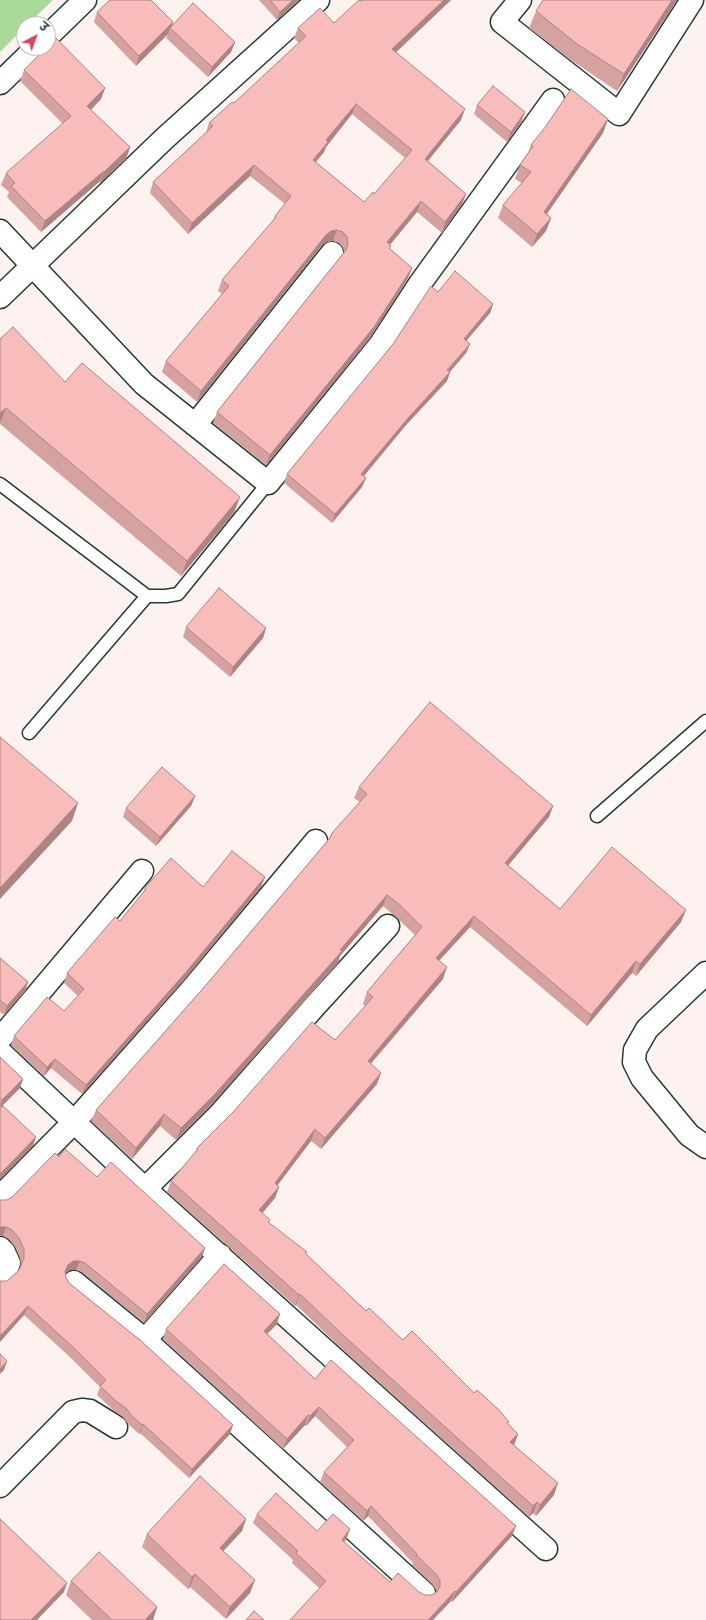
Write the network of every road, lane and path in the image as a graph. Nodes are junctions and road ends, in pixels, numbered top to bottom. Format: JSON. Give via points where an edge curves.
{"nodes":[{"id":1,"x":85,"y":0,"type":"edge"},
{"id":2,"x":318,"y":0,"type":"edge"},
{"id":3,"x":520,"y":0,"type":"edge"},
{"id":4,"x":692,"y":0,"type":"edge"},
{"id":5,"x":56,"y":28,"type":"edge"},
{"id":6,"x":28,"y":56,"type":"edge"},
{"id":7,"x":0,"y":83,"type":"edge"},
{"id":8,"x":553,"y":100,"type":"dead end"},
{"id":9,"x":0,"y":231,"type":"edge"},
{"id":10,"x":332,"y":253,"type":"dead end"},
{"id":11,"x":32,"y":266,"type":"junction"},
{"id":12,"x":0,"y":297,"type":"edge"},
{"id":13,"x":195,"y":425,"type":"junction"},
{"id":14,"x":268,"y":483,"type":"junction"},
{"id":15,"x":0,"y":484,"type":"edge"},
{"id":16,"x":147,"y":596,"type":"junction"},
{"id":17,"x":706,"y":721,"type":"edge"},
{"id":18,"x":29,"y":733,"type":"dead end"},
{"id":19,"x":597,"y":816,"type":"dead end"},
{"id":20,"x":316,"y":841,"type":"dead end"},
{"id":21,"x":142,"y":871,"type":"dead end"},
{"id":22,"x":388,"y":926,"type":"dead end"},
{"id":23,"x":706,"y":973,"type":"edge"},
{"id":24,"x":0,"y":1039,"type":"edge"},
{"id":25,"x":0,"y":1052,"type":"edge"},
{"id":26,"x":75,"y":1121,"type":"junction"},
{"id":27,"x":706,"y":1147,"type":"edge"},
{"id":28,"x":145,"y":1189,"type":"junction"},
{"id":29,"x":0,"y":1197,"type":"edge"},
{"id":30,"x":0,"y":1248,"type":"edge"},
{"id":31,"x":220,"y":1255,"type":"junction"},
{"id":32,"x":0,"y":1278,"type":"edge"},
{"id":33,"x":74,"y":1282,"type":"dead end"},
{"id":34,"x":145,"y":1340,"type":"junction"},
{"id":35,"x":116,"y":1427,"type":"dead end"},
{"id":36,"x":0,"y":1486,"type":"edge"},
{"id":37,"x":546,"y":1549,"type":"dead end"},
{"id":38,"x":424,"y":1594,"type":"edge"}],
"edges":[{"from":1,"to":5,"type":"street"},
{"from":2,"to":11,"type":"street","via":[[164,139]]},
{"from":3,"to":4,"type":"street","via":[[502,22],[619,114]]},
{"from":6,"to":7,"type":"street"},
{"from":8,"to":14,"type":"street","via":[[419,285],[380,345]]},
{"from":9,"to":11,"type":"street"},
{"from":10,"to":13,"type":"street"},
{"from":11,"to":12,"type":"street"},
{"from":11,"to":13,"type":"street","via":[[144,384]]},
{"from":13,"to":14,"type":"street"},
{"from":14,"to":16,"type":"lane","via":[[178,594]]},
{"from":15,"to":16,"type":"lane"},
{"from":16,"to":18,"type":"lane"},
{"from":17,"to":19,"type":"lane"},
{"from":20,"to":26,"type":"street","via":[[194,988]]},
{"from":21,"to":24,"type":"street"},
{"from":22,"to":28,"type":"street","via":[[220,1114]]},
{"from":23,"to":27,"type":"street","via":[[647,1029],[635,1050],[634,1062],[642,1078],[689,1135]]},
{"from":25,"to":26,"type":"street"},
{"from":26,"to":28,"type":"street"},
{"from":26,"to":29,"type":"street"},
{"from":28,"to":31,"type":"street"},
{"from":30,"to":32,"type":"street","via":[[9,1263],[6,1272]]},
{"from":31,"to":34,"type":"street"},
{"from":31,"to":37,"type":"street"},
{"from":33,"to":34,"type":"street"},
{"from":34,"to":38,"type":"street"},
{"from":35,"to":36,"type":"street","via":[[90,1411],[73,1412]]}]}
